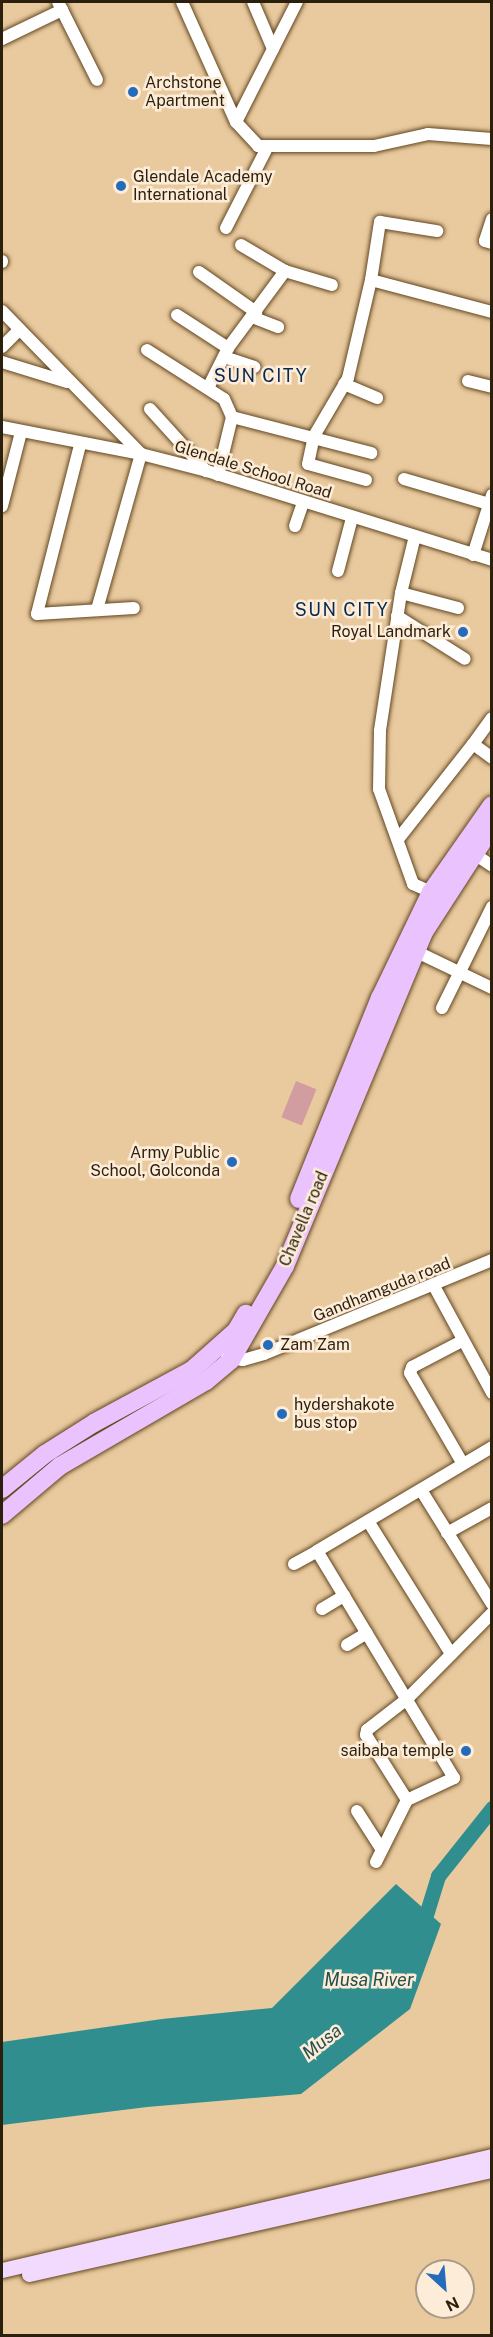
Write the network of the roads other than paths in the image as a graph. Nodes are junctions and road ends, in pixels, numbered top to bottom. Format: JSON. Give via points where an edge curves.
{"nodes":[{"id":1,"x":182,"y":2,"type":"edge"},
{"id":2,"x":253,"y":2,"type":"edge"},
{"id":3,"x":297,"y":2,"type":"edge"},
{"id":4,"x":60,"y":6,"type":"edge"},
{"id":5,"x":2,"y":39,"type":"edge"},
{"id":6,"x":273,"y":49,"type":"junction"},
{"id":7,"x":97,"y":80,"type":"dead end"},
{"id":8,"x":236,"y":122,"type":"junction"},
{"id":9,"x":492,"y":139,"type":"edge"},
{"id":10,"x":268,"y":146,"type":"junction"},
{"id":11,"x":492,"y":219,"type":"edge"},
{"id":12,"x":226,"y":228,"type":"dead end"},
{"id":13,"x":436,"y":231,"type":"dead end"},
{"id":14,"x":492,"y":243,"type":"edge"},
{"id":15,"x":241,"y":244,"type":"dead end"},
{"id":16,"x":285,"y":271,"type":"junction"},
{"id":17,"x":199,"y":272,"type":"dead end"},
{"id":18,"x":371,"y":280,"type":"junction"},
{"id":19,"x":332,"y":285,"type":"dead end"},
{"id":20,"x":2,"y":311,"type":"edge"},
{"id":21,"x":492,"y":312,"type":"edge"},
{"id":22,"x":177,"y":315,"type":"dead end"},
{"id":23,"x":254,"y":315,"type":"junction"},
{"id":24,"x":278,"y":327,"type":"dead end"},
{"id":25,"x":19,"y":330,"type":"junction"},
{"id":26,"x":2,"y":347,"type":"edge"},
{"id":27,"x":147,"y":350,"type":"dead end"},
{"id":28,"x":226,"y":353,"type":"junction"},
{"id":29,"x":2,"y":362,"type":"edge"},
{"id":30,"x":254,"y":367,"type":"dead end"},
{"id":31,"x":468,"y":381,"type":"dead end"},
{"id":32,"x":68,"y":382,"type":"junction"},
{"id":33,"x":344,"y":384,"type":"junction"},
{"id":34,"x":492,"y":387,"type":"edge"},
{"id":35,"x":208,"y":388,"type":"junction"},
{"id":36,"x":377,"y":398,"type":"dead end"},
{"id":37,"x":150,"y":409,"type":"dead end"},
{"id":38,"x":232,"y":417,"type":"junction"},
{"id":39,"x":2,"y":427,"type":"edge"},
{"id":40,"x":21,"y":432,"type":"junction"},
{"id":41,"x":314,"y":436,"type":"junction"},
{"id":42,"x":80,"y":445,"type":"junction"},
{"id":43,"x":371,"y":453,"type":"dead end"},
{"id":44,"x":141,"y":454,"type":"junction"},
{"id":45,"x":213,"y":473,"type":"junction"},
{"id":46,"x":404,"y":478,"type":"dead end"},
{"id":47,"x":366,"y":480,"type":"dead end"},
{"id":48,"x":490,"y":500,"type":"edge"},
{"id":49,"x":303,"y":503,"type":"junction"},
{"id":50,"x":2,"y":506,"type":"edge"},
{"id":51,"x":352,"y":518,"type":"junction"},
{"id":52,"x":295,"y":526,"type":"dead end"},
{"id":53,"x":415,"y":536,"type":"junction"},
{"id":54,"x":473,"y":555,"type":"junction"},
{"id":55,"x":492,"y":560,"type":"edge"},
{"id":56,"x":338,"y":571,"type":"dead end"},
{"id":57,"x":401,"y":593,"type":"junction"},
{"id":58,"x":134,"y":608,"type":"dead end"},
{"id":59,"x":458,"y":608,"type":"dead end"},
{"id":60,"x":97,"y":610,"type":"junction"},
{"id":61,"x":397,"y":615,"type":"junction"},
{"id":62,"x":465,"y":659,"type":"dead end"},
{"id":63,"x":492,"y":718,"type":"edge"},
{"id":64,"x":473,"y":744,"type":"junction"},
{"id":65,"x":492,"y":758,"type":"edge"},
{"id":66,"x":492,"y":805,"type":"edge"},
{"id":67,"x":492,"y":827,"type":"edge"},
{"id":68,"x":399,"y":838,"type":"junction"},
{"id":69,"x":473,"y":853,"type":"junction"},
{"id":70,"x":492,"y":866,"type":"edge"},
{"id":71,"x":438,"y":895,"type":"junction"},
{"id":72,"x":492,"y":907,"type":"edge"},
{"id":73,"x":415,"y":951,"type":"junction"},
{"id":74,"x":458,"y":971,"type":"junction"},
{"id":75,"x":492,"y":988,"type":"edge"},
{"id":76,"x":442,"y":1008,"type":"dead end"},
{"id":77,"x":492,"y":1260,"type":"edge"},
{"id":78,"x":434,"y":1287,"type":"junction"},
{"id":79,"x":462,"y":1341,"type":"junction"},
{"id":80,"x":224,"y":1355,"type":"junction"},
{"id":81,"x":492,"y":1393,"type":"edge"},
{"id":82,"x":492,"y":1447,"type":"edge"},
{"id":83,"x":463,"y":1464,"type":"junction"},
{"id":84,"x":2,"y":1489,"type":"edge"},
{"id":85,"x":421,"y":1490,"type":"junction"},
{"id":86,"x":491,"y":1509,"type":"edge"},
{"id":87,"x":2,"y":1515,"type":"edge"},
{"id":88,"x":368,"y":1521,"type":"junction"},
{"id":89,"x":447,"y":1533,"type":"junction"},
{"id":90,"x":317,"y":1551,"type":"junction"},
{"id":91,"x":294,"y":1564,"type":"dead end"},
{"id":92,"x":344,"y":1596,"type":"junction"},
{"id":93,"x":492,"y":1604,"type":"edge"},
{"id":94,"x":322,"y":1609,"type":"dead end"},
{"id":95,"x":492,"y":1612,"type":"edge"},
{"id":96,"x":367,"y":1633,"type":"junction"},
{"id":97,"x":347,"y":1645,"type":"dead end"},
{"id":98,"x":451,"y":1654,"type":"junction"},
{"id":99,"x":406,"y":1699,"type":"junction"},
{"id":100,"x":407,"y":1800,"type":"junction"},
{"id":101,"x":357,"y":1811,"type":"dead end"},
{"id":102,"x":382,"y":1850,"type":"junction"},
{"id":103,"x":376,"y":1862,"type":"dead end"},
{"id":104,"x":492,"y":2157,"type":"edge"},
{"id":105,"x":492,"y":2170,"type":"edge"},
{"id":106,"x":2,"y":2270,"type":"edge"},
{"id":107,"x":2,"y":2280,"type":"edge"}],
"edges":[{"from":1,"to":8,"type":"street"},
{"from":2,"to":6,"type":"street"},
{"from":3,"to":6,"type":"street"},
{"from":4,"to":5,"type":"street"},
{"from":4,"to":7,"type":"street"},
{"from":6,"to":8,"type":"street"},
{"from":8,"to":10,"type":"street","via":[[258,146]]},
{"from":9,"to":10,"type":"street","via":[[428,134],[374,146]]},
{"from":10,"to":12,"type":"street"},
{"from":11,"to":14,"type":"street","via":[[485,241]]},
{"from":13,"to":18,"type":"street","via":[[380,222]]},
{"from":15,"to":16,"type":"street"},
{"from":16,"to":19,"type":"street"},
{"from":16,"to":23,"type":"street"},
{"from":17,"to":23,"type":"street"},
{"from":18,"to":21,"type":"street"},
{"from":18,"to":33,"type":"street"},
{"from":20,"to":25,"type":"street"},
{"from":22,"to":28,"type":"street"},
{"from":23,"to":24,"type":"street"},
{"from":23,"to":28,"type":"street"},
{"from":25,"to":26,"type":"street"},
{"from":25,"to":32,"type":"street"},
{"from":27,"to":35,"type":"street"},
{"from":28,"to":30,"type":"street"},
{"from":28,"to":35,"type":"street"},
{"from":29,"to":32,"type":"street"},
{"from":31,"to":34,"type":"street"},
{"from":32,"to":44,"type":"street"},
{"from":33,"to":36,"type":"street"},
{"from":33,"to":41,"type":"street"},
{"from":35,"to":38,"type":"street","via":[[224,399]]},
{"from":37,"to":45,"type":"street"},
{"from":38,"to":41,"type":"street"},
{"from":38,"to":45,"type":"street"},
{"from":39,"to":40,"type":"street","name":"Glendale School Road"},
{"from":40,"to":42,"type":"street","name":"Glendale School Road"},
{"from":40,"to":50,"type":"street"},
{"from":41,"to":43,"type":"street"},
{"from":41,"to":47,"type":"street","via":[[308,464]]},
{"from":42,"to":44,"type":"street","name":"Glendale School Road"},
{"from":42,"to":60,"type":"street","via":[[37,614]]},
{"from":44,"to":45,"type":"street","name":"Glendale School Road"},
{"from":44,"to":60,"type":"street"},
{"from":45,"to":49,"type":"street","name":"Glendale School Road"},
{"from":46,"to":48,"type":"street"},
{"from":48,"to":54,"type":"street"},
{"from":49,"to":51,"type":"street","name":"Glendale School Road"},
{"from":49,"to":52,"type":"street"},
{"from":51,"to":53,"type":"street","name":"Glendale School Road"},
{"from":51,"to":56,"type":"street"},
{"from":53,"to":54,"type":"street","name":"Glendale School Road"},
{"from":53,"to":57,"type":"street"},
{"from":54,"to":55,"type":"street","name":"Glendale School Road"},
{"from":57,"to":59,"type":"street"},
{"from":57,"to":61,"type":"street"},
{"from":58,"to":60,"type":"street"},
{"from":61,"to":62,"type":"street"},
{"from":61,"to":68,"type":"street","via":[[380,731],[379,789]]},
{"from":63,"to":64,"type":"street"},
{"from":64,"to":65,"type":"street"},
{"from":64,"to":68,"type":"street"},
{"from":66,"to":71,"type":"highway","name":"Chavella road"},
{"from":67,"to":69,"type":"highway","name":"Chavella road"},
{"from":68,"to":71,"type":"street","via":[[413,884]]},
{"from":69,"to":70,"type":"street"},
{"from":69,"to":71,"type":"highway","name":"Chavella road"},
{"from":71,"to":73,"type":"highway","name":"Chavella road"},
{"from":71,"to":80,"type":"highway","name":"Chavella road","via":[[380,998],[273,1263]]},
{"from":72,"to":74,"type":"street"},
{"from":73,"to":74,"type":"street"},
{"from":73,"to":80,"type":"highway","name":"Chavella road","via":[[285,1266]]},
{"from":74,"to":75,"type":"street"},
{"from":74,"to":76,"type":"street"},
{"from":77,"to":78,"type":"street","name":"Gandhamguda road"},
{"from":78,"to":79,"type":"street"},
{"from":78,"to":80,"type":"street","name":"Gandhamguda road","via":[[264,1354]]},
{"from":79,"to":81,"type":"street"},
{"from":79,"to":83,"type":"street","via":[[412,1367],[410,1372]]},
{"from":80,"to":84,"type":"highway","name":"Chavella road","via":[[94,1423],[45,1454]]},
{"from":80,"to":87,"type":"highway","name":"Chavella road","via":[[206,1381],[60,1466]]},
{"from":82,"to":83,"type":"street"},
{"from":83,"to":85,"type":"street"},
{"from":85,"to":88,"type":"street"},
{"from":85,"to":89,"type":"street"},
{"from":86,"to":89,"type":"street"},
{"from":88,"to":90,"type":"street"},
{"from":88,"to":98,"type":"street"},
{"from":89,"to":93,"type":"street"},
{"from":90,"to":91,"type":"street"},
{"from":90,"to":92,"type":"street"},
{"from":92,"to":94,"type":"street"},
{"from":92,"to":96,"type":"street"},
{"from":95,"to":98,"type":"street"},
{"from":96,"to":97,"type":"street"},
{"from":96,"to":99,"type":"street"},
{"from":98,"to":99,"type":"street"},
{"from":99,"to":100,"type":"street","via":[[369,1728],[366,1735]]},
{"from":99,"to":100,"type":"street","via":[[454,1778]]},
{"from":100,"to":102,"type":"street"},
{"from":101,"to":102,"type":"street"},
{"from":102,"to":103,"type":"street"},
{"from":104,"to":106,"type":"main road"},
{"from":105,"to":107,"type":"main road"}]}
